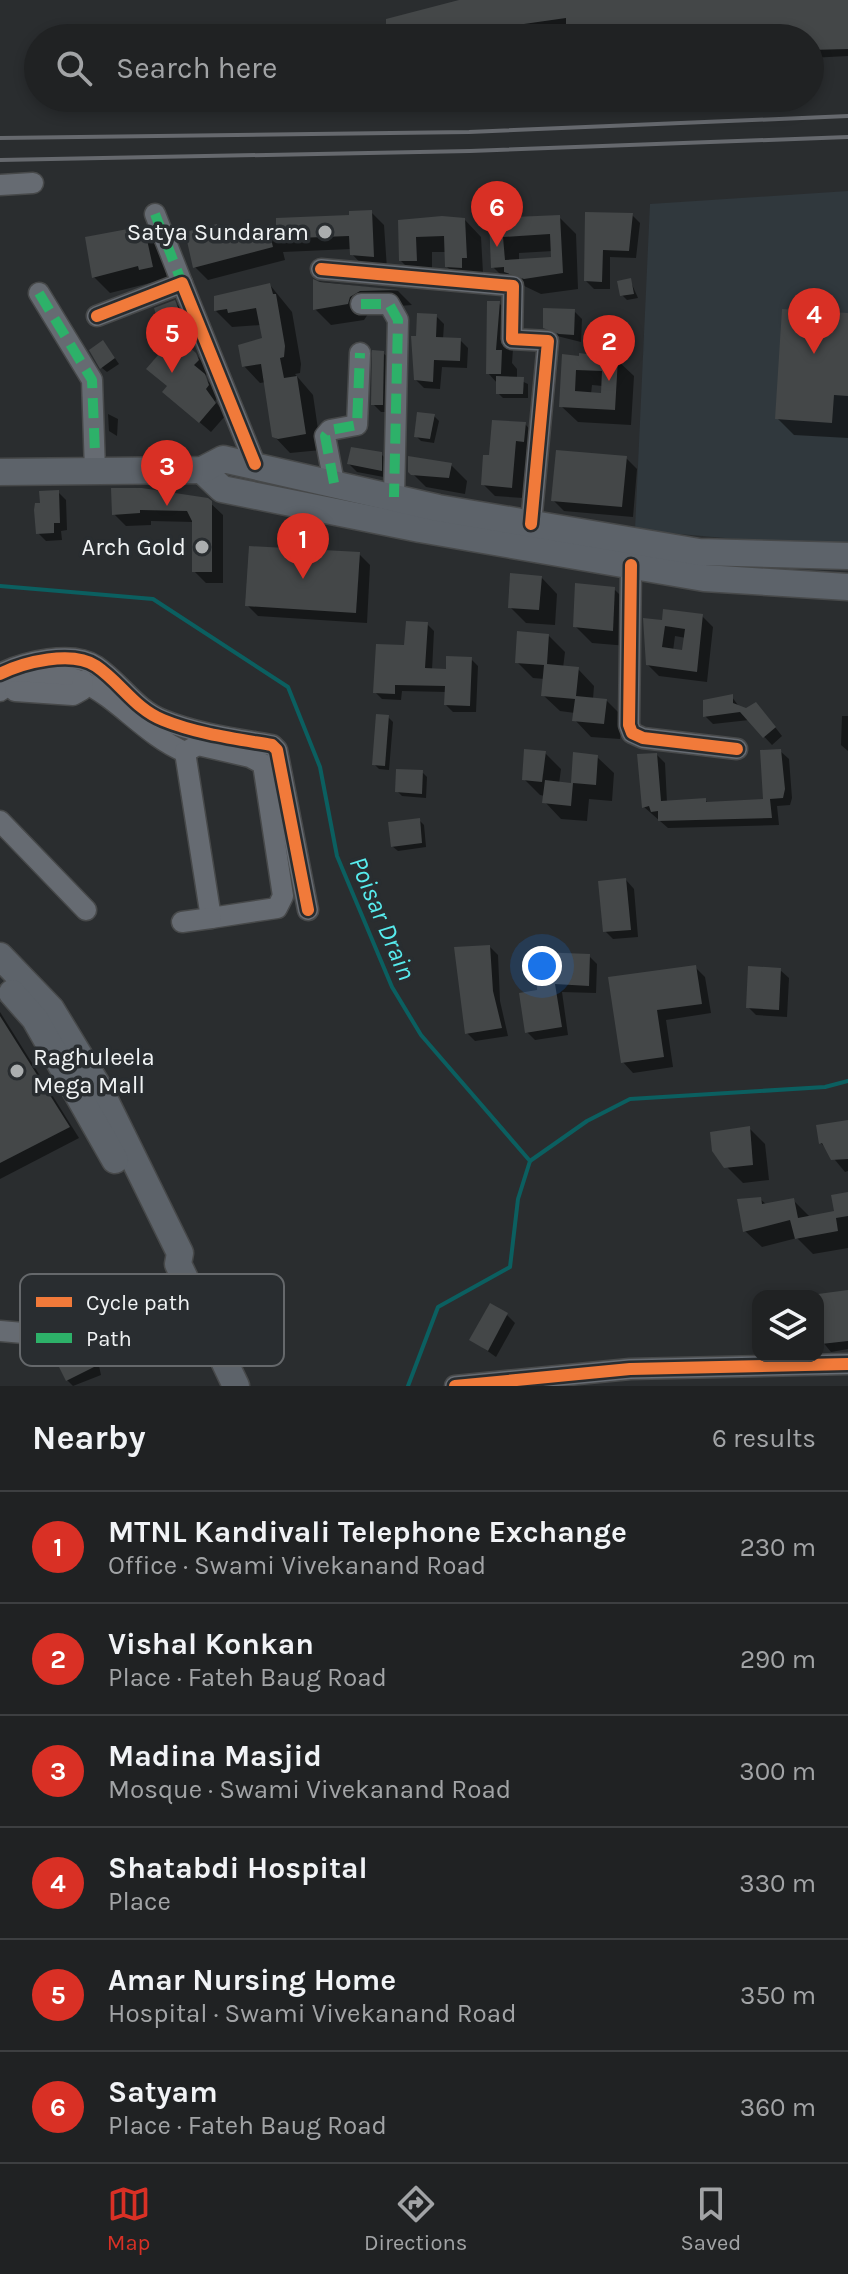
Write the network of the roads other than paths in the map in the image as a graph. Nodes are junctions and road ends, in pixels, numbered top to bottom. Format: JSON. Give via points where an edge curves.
{"nodes":[{"id":1,"x":33,"y":183,"type":"dead end"},
{"id":2,"x":0,"y":185,"type":"edge"},
{"id":3,"x":155,"y":214,"type":"dead end"},
{"id":4,"x":321,"y":269,"type":"dead end"},
{"id":5,"x":182,"y":283,"type":"junction"},
{"id":6,"x":39,"y":293,"type":"dead end"},
{"id":7,"x":361,"y":304,"type":"dead end"},
{"id":8,"x":97,"y":316,"type":"dead end"},
{"id":9,"x":360,"y":353,"type":"dead end"},
{"id":10,"x":255,"y":464,"type":"junction"},
{"id":11,"x":202,"y":470,"type":"junction"},
{"id":12,"x":95,"y":471,"type":"junction"},
{"id":13,"x":0,"y":472,"type":"edge"},
{"id":14,"x":334,"y":483,"type":"junction"},
{"id":15,"x":394,"y":497,"type":"junction"},
{"id":16,"x":531,"y":524,"type":"junction"},
{"id":17,"x":848,"y":556,"type":"edge"},
{"id":18,"x":631,"y":565,"type":"junction"},
{"id":19,"x":848,"y":587,"type":"edge"},
{"id":20,"x":0,"y":674,"type":"edge"},
{"id":21,"x":8,"y":691,"type":"edge"},
{"id":22,"x":737,"y":749,"type":"dead end"},
{"id":23,"x":185,"y":752,"type":"junction"},
{"id":24,"x":0,"y":821,"type":"edge"},
{"id":25,"x":86,"y":910,"type":"dead end"},
{"id":26,"x":308,"y":910,"type":"dead end"},
{"id":27,"x":211,"y":918,"type":"junction"},
{"id":28,"x":182,"y":922,"type":"dead end"},
{"id":29,"x":0,"y":956,"type":"edge"},
{"id":30,"x":0,"y":979,"type":"edge"},
{"id":31,"x":181,"y":1271,"type":"junction"},
{"id":32,"x":175,"y":1274,"type":"edge"},
{"id":33,"x":182,"y":1274,"type":"edge"},
{"id":34,"x":0,"y":1331,"type":"edge"},
{"id":35,"x":20,"y":1333,"type":"edge"},
{"id":36,"x":848,"y":1364,"type":"edge"},
{"id":37,"x":226,"y":1366,"type":"edge"},
{"id":38,"x":236,"y":1386,"type":"edge"},
{"id":39,"x":455,"y":1386,"type":"edge"}],
"edges":[{"from":1,"to":2,"type":"street"},
{"from":3,"to":5,"type":"street"},
{"from":4,"to":16,"type":"street","via":[[513,286],[512,339],[548,341]]},
{"from":5,"to":8,"type":"street"},
{"from":5,"to":10,"type":"street"},
{"from":6,"to":12,"type":"street","via":[[92,380]]},
{"from":7,"to":15,"type":"street","via":[[389,304],[398,320]]},
{"from":9,"to":14,"type":"street","via":[[357,425],[330,430],[325,436]]},
{"from":10,"to":11,"type":"main road","via":[[223,459]]},
{"from":10,"to":14,"type":"main road"},
{"from":11,"to":12,"type":"main road"},
{"from":11,"to":18,"type":"main road","via":[[222,489]]},
{"from":12,"to":13,"type":"main road"},
{"from":14,"to":15,"type":"main road"},
{"from":15,"to":16,"type":"main road"},
{"from":16,"to":17,"type":"main road","via":[[699,552]]},
{"from":18,"to":19,"type":"main road","via":[[704,578]]},
{"from":18,"to":22,"type":"street","via":[[632,733]]},
{"from":20,"to":26,"type":"street","via":[[73,658],[95,665],[134,703],[165,721],[272,745]]},
{"from":21,"to":23,"type":"street","via":[[8,684],[68,674],[97,689],[160,741]]},
{"from":23,"to":27,"type":"street"},
{"from":23,"to":27,"type":"street","via":[[198,745],[263,764],[283,896],[277,908]]},
{"from":24,"to":25,"type":"street"},
{"from":27,"to":28,"type":"street"},
{"from":29,"to":31,"type":"main road","via":[[51,1009],[99,1088],[180,1253]]},
{"from":30,"to":31,"type":"main road","via":[[35,1019],[167,1258]]},
{"from":31,"to":32,"type":"street"},
{"from":31,"to":33,"type":"main road"},
{"from":34,"to":35,"type":"street"},
{"from":36,"to":39,"type":"street","via":[[630,1369]]},
{"from":37,"to":38,"type":"main road"}]}
